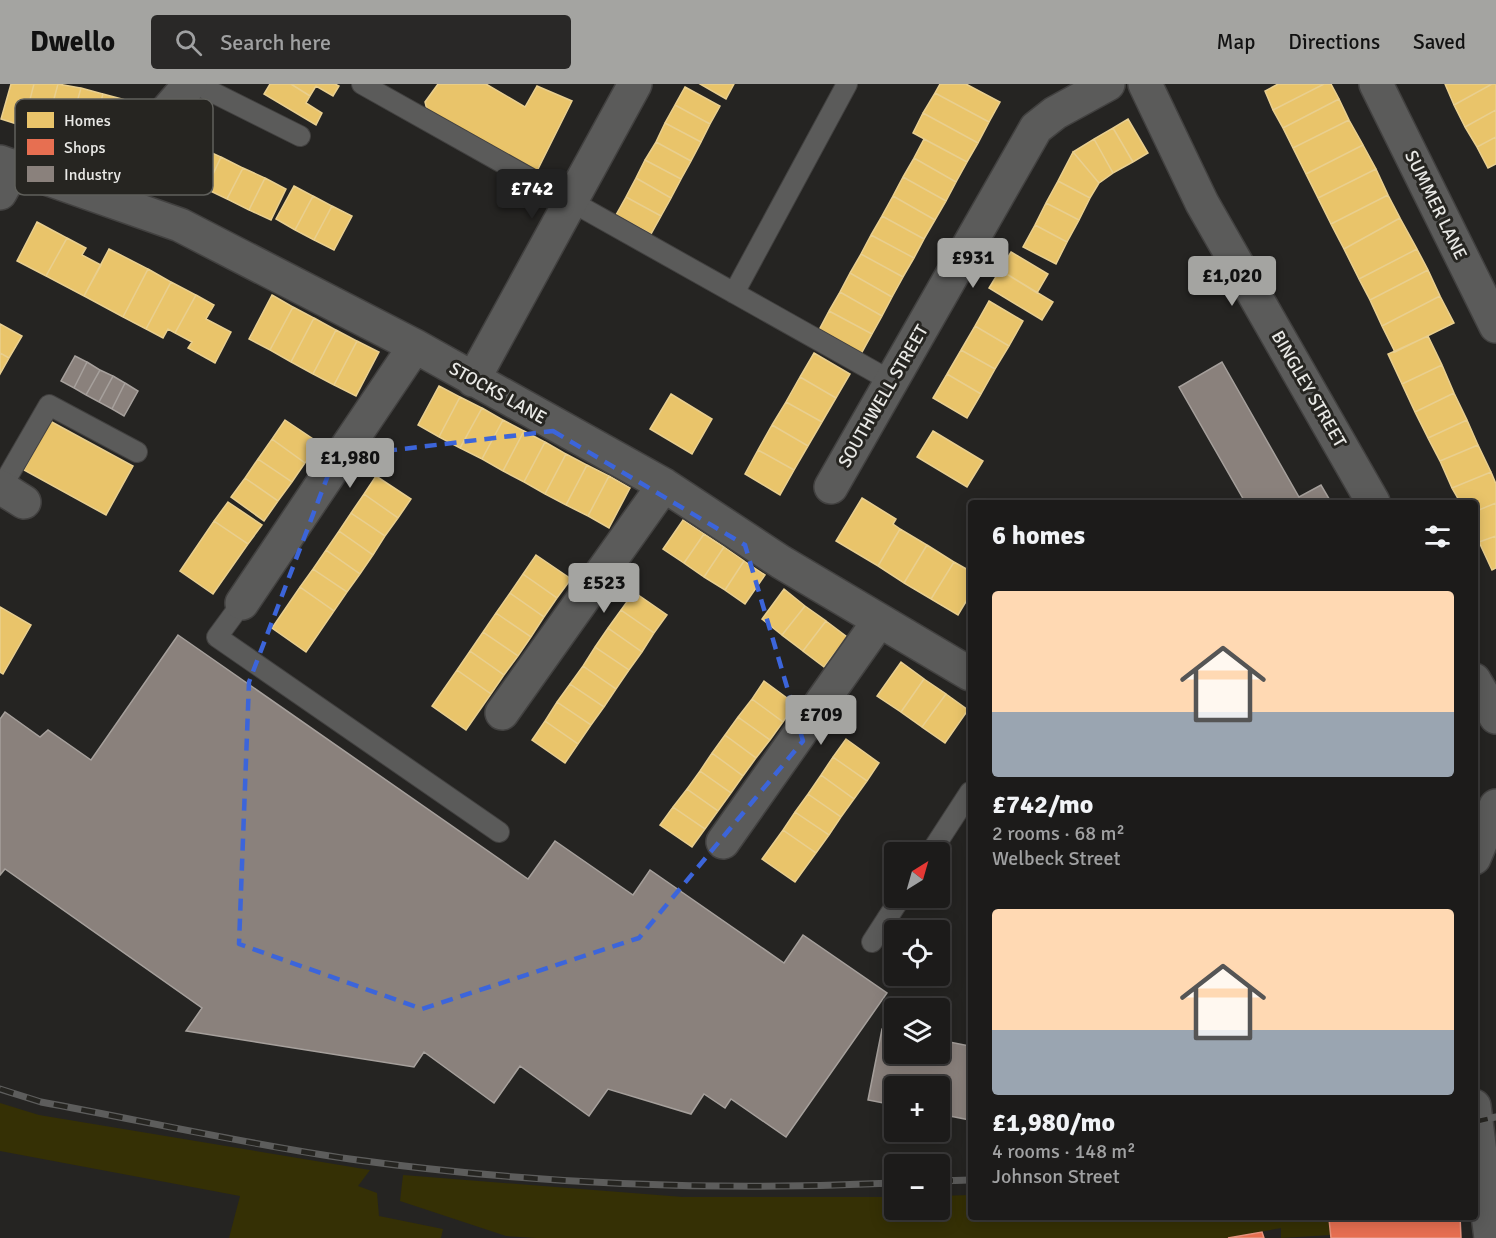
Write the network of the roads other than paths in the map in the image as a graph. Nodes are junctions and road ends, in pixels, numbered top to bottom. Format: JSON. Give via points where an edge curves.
{"nodes":[{"id":1,"x":190,"y":84,"type":"edge"},
{"id":2,"x":196,"y":84,"type":"edge"},
{"id":3,"x":362,"y":84,"type":"edge"},
{"id":4,"x":635,"y":84,"type":"edge"},
{"id":5,"x":847,"y":84,"type":"edge"},
{"id":6,"x":1108,"y":84,"type":"edge"},
{"id":7,"x":1145,"y":84,"type":"edge"},
{"id":8,"x":1376,"y":84,"type":"edge"},
{"id":9,"x":177,"y":99,"type":"edge"},
{"id":10,"x":300,"y":136,"type":"dead end"},
{"id":11,"x":79,"y":195,"type":"edge"},
{"id":12,"x":570,"y":202,"type":"junction"},
{"id":13,"x":734,"y":293,"type":"junction"},
{"id":14,"x":1496,"y":326,"type":"edge"},
{"id":15,"x":415,"y":346,"type":"junction"},
{"id":16,"x":473,"y":380,"type":"junction"},
{"id":17,"x":891,"y":381,"type":"junction"},
{"id":18,"x":137,"y":452,"type":"dead end"},
{"id":19,"x":664,"y":485,"type":"junction"},
{"id":20,"x":831,"y":487,"type":"dead end"},
{"id":21,"x":8,"y":492,"type":"edge"},
{"id":22,"x":1372,"y":500,"type":"edge"},
{"id":23,"x":242,"y":603,"type":"joint"},
{"id":24,"x":879,"y":621,"type":"junction"},
{"id":25,"x":968,"y":673,"type":"edge"},
{"id":26,"x":1478,"y":687,"type":"edge"},
{"id":27,"x":502,"y":713,"type":"dead end"},
{"id":28,"x":1496,"y":717,"type":"edge"},
{"id":29,"x":968,"y":795,"type":"edge"},
{"id":30,"x":1496,"y":806,"type":"edge"},
{"id":31,"x":499,"y":832,"type":"dead end"},
{"id":32,"x":723,"y":842,"type":"dead end"},
{"id":33,"x":938,"y":842,"type":"edge"},
{"id":34,"x":1478,"y":849,"type":"edge"},
{"id":35,"x":895,"y":908,"type":"edge"},
{"id":36,"x":872,"y":942,"type":"dead end"},
{"id":37,"x":1478,"y":1137,"type":"edge"},
{"id":38,"x":1491,"y":1238,"type":"edge"}],
"edges":[{"from":1,"to":9,"type":"street"},
{"from":2,"to":10,"type":"lane"},
{"from":3,"to":12,"type":"lane"},
{"from":4,"to":12,"type":"street"},
{"from":5,"to":13,"type":"lane"},
{"from":6,"to":17,"type":"street","name":"SOUTHWELL STREET","via":[[1036,128]]},
{"from":7,"to":22,"type":"street","name":"BINGLEY STREET","via":[[1202,203]]},
{"from":8,"to":14,"type":"street","name":"SUMMER LANE"},
{"from":11,"to":15,"type":"street","name":"STOCKS LANE","via":[[180,225]]},
{"from":12,"to":13,"type":"lane"},
{"from":12,"to":16,"type":"street"},
{"from":13,"to":17,"type":"lane"},
{"from":15,"to":16,"type":"street","name":"STOCKS LANE"},
{"from":15,"to":23,"type":"street"},
{"from":16,"to":19,"type":"street","name":"STOCKS LANE"},
{"from":17,"to":20,"type":"street","name":"SOUTHWELL STREET"},
{"from":18,"to":21,"type":"lane","via":[[49,405]]},
{"from":19,"to":24,"type":"street","name":"STOCKS LANE"},
{"from":19,"to":27,"type":"street"},
{"from":23,"to":31,"type":"lane","via":[[217,637]]},
{"from":24,"to":25,"type":"street","name":"STOCKS LANE"},
{"from":24,"to":32,"type":"street"},
{"from":26,"to":28,"type":"street"},
{"from":29,"to":33,"type":"lane"},
{"from":30,"to":34,"type":"street"},
{"from":35,"to":36,"type":"lane"},
{"from":37,"to":38,"type":"street"}]}
